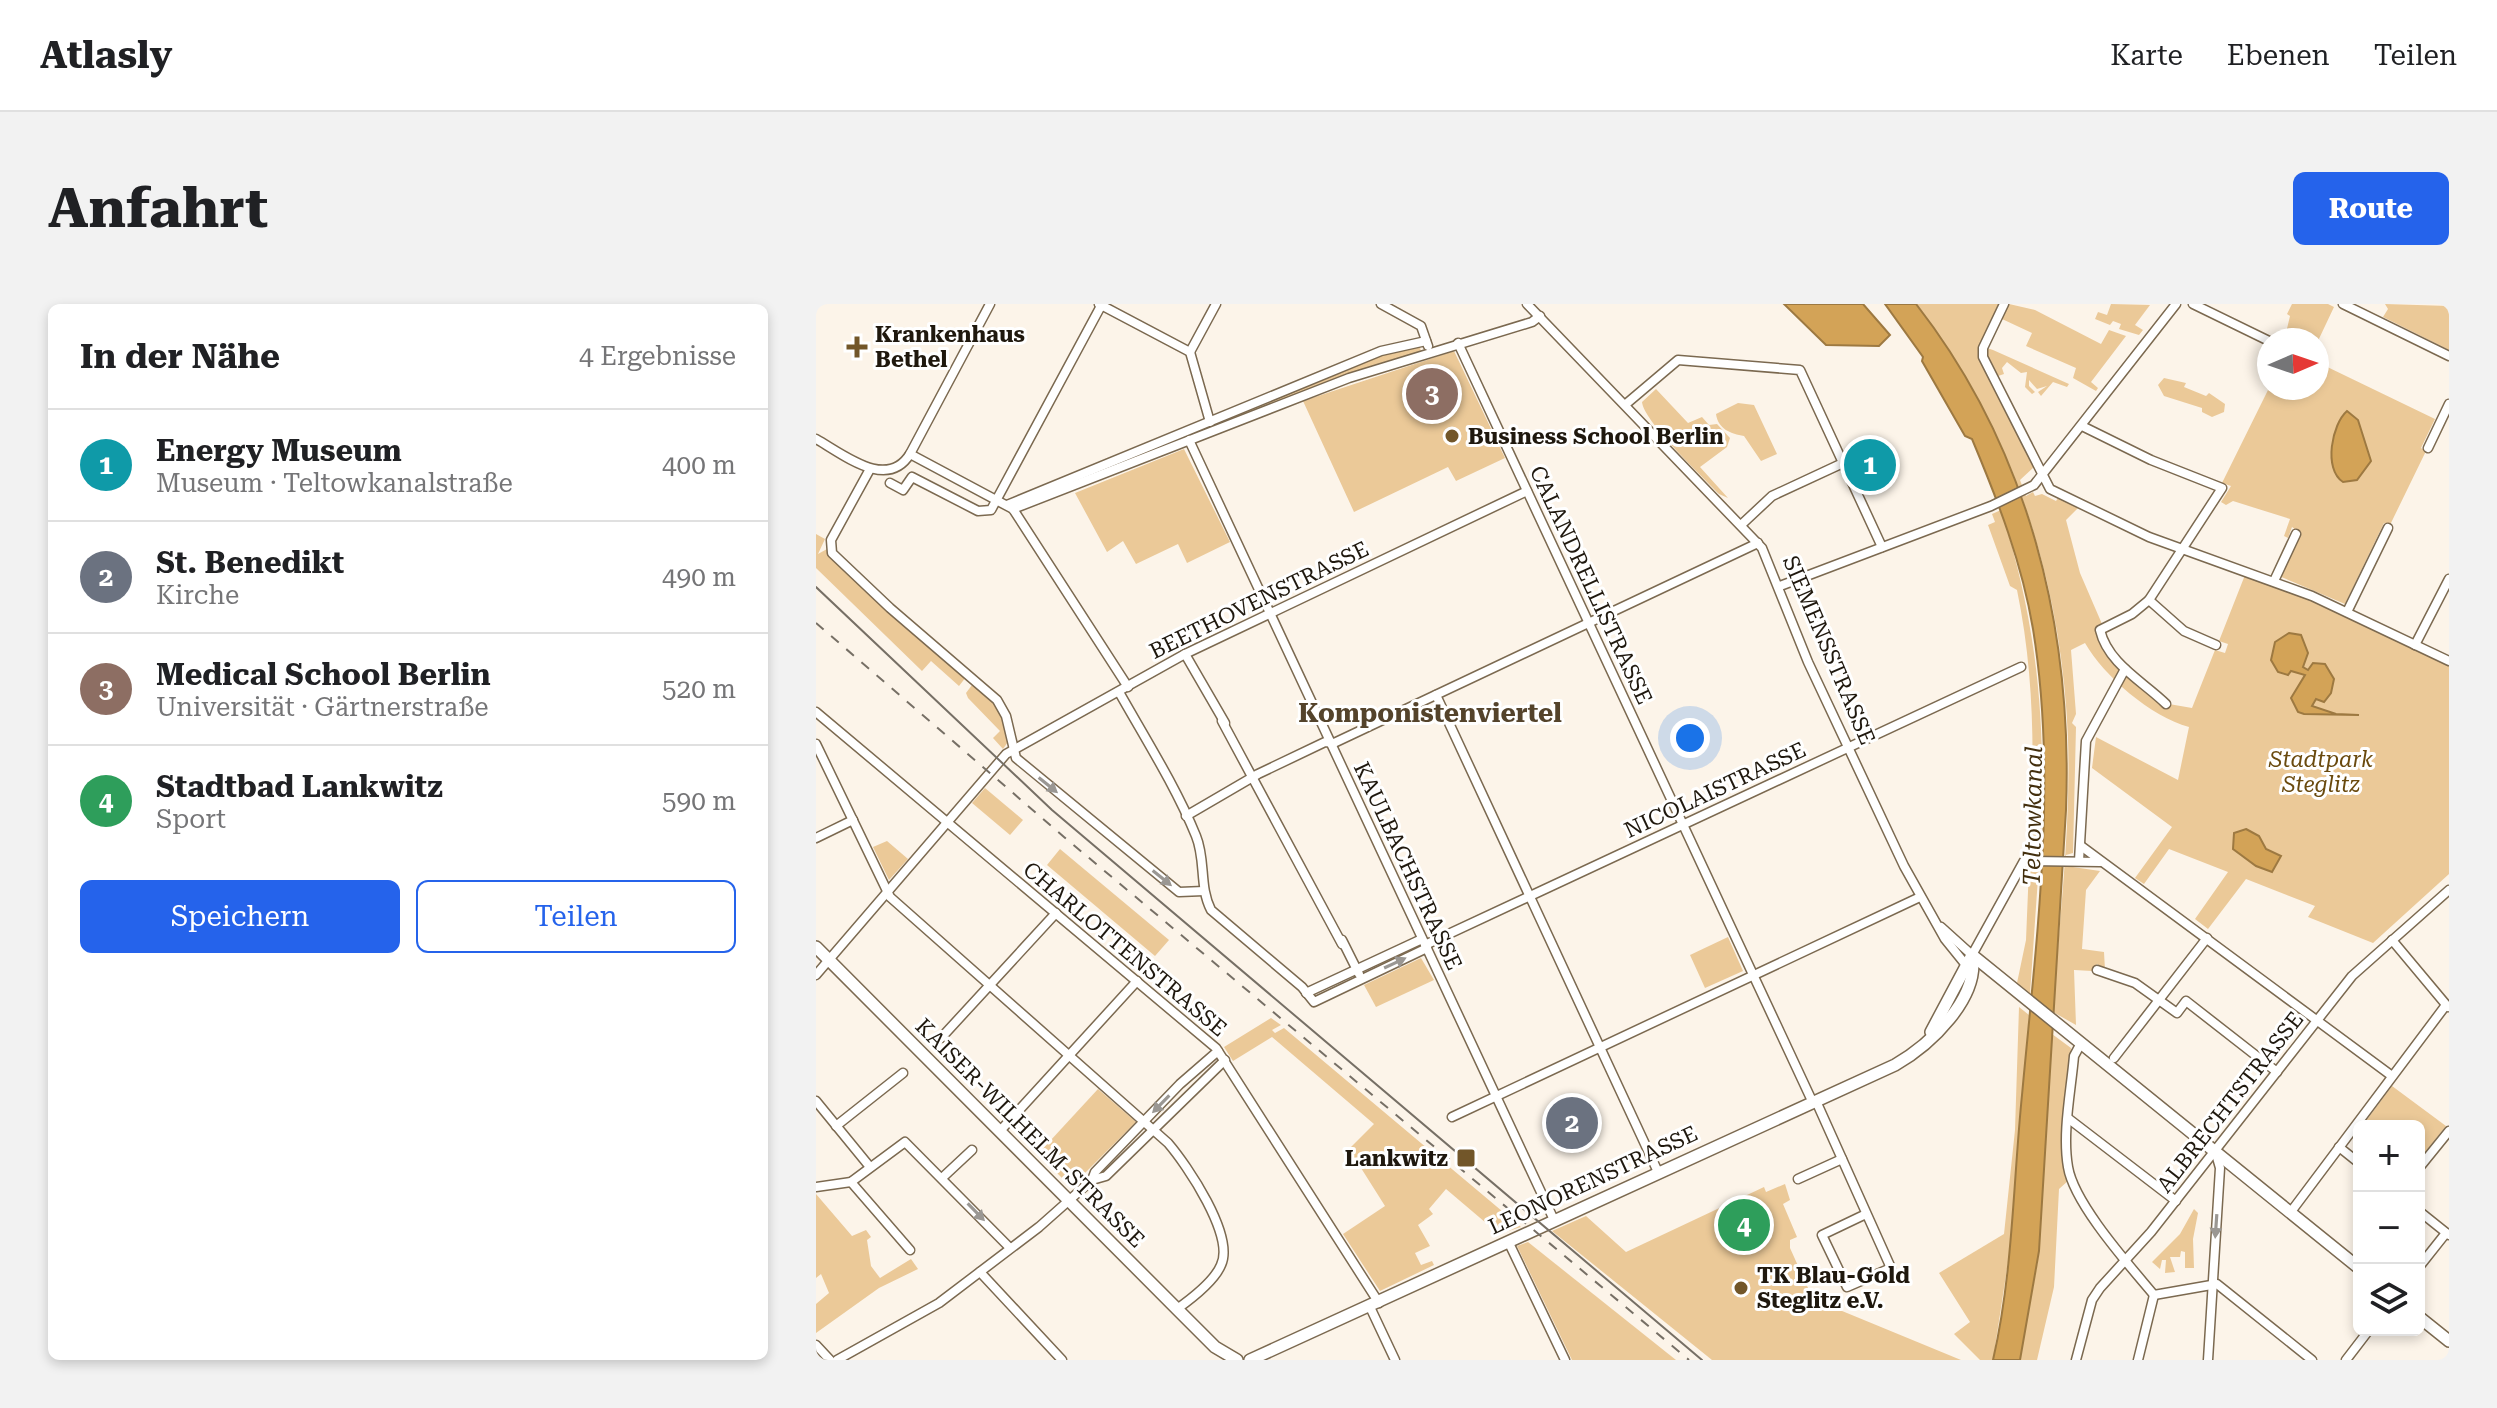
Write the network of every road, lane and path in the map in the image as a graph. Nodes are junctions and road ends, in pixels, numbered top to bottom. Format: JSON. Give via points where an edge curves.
{"nodes":[{"id":1,"x":990,"y":304,"type":"edge"},
{"id":2,"x":1101,"y":304,"type":"edge"},
{"id":3,"x":1216,"y":304,"type":"edge"},
{"id":4,"x":1381,"y":304,"type":"edge"},
{"id":5,"x":1527,"y":304,"type":"edge"},
{"id":6,"x":2004,"y":304,"type":"edge"},
{"id":7,"x":2176,"y":304,"type":"edge"},
{"id":8,"x":2193,"y":304,"type":"edge"},
{"id":9,"x":2345,"y":304,"type":"edge"},
{"id":10,"x":1540,"y":316,"type":"junction"},
{"id":11,"x":2257,"y":335,"type":"edge"},
{"id":12,"x":1426,"y":341,"type":"junction"},
{"id":13,"x":1458,"y":343,"type":"junction"},
{"id":14,"x":1190,"y":352,"type":"junction"},
{"id":15,"x":1431,"y":352,"type":"junction"},
{"id":16,"x":2449,"y":356,"type":"edge"},
{"id":17,"x":1626,"y":404,"type":"junction"},
{"id":18,"x":2449,"y":404,"type":"edge"},
{"id":19,"x":1209,"y":420,"type":"junction"},
{"id":20,"x":2082,"y":426,"type":"junction"},
{"id":21,"x":1213,"y":430,"type":"junction"},
{"id":22,"x":816,"y":439,"type":"edge"},
{"id":23,"x":1189,"y":440,"type":"junction"},
{"id":24,"x":2428,"y":448,"type":"dead end"},
{"id":25,"x":910,"y":454,"type":"junction"},
{"id":26,"x":903,"y":463,"type":"junction"},
{"id":27,"x":1843,"y":463,"type":"junction"},
{"id":28,"x":870,"y":469,"type":"junction"},
{"id":29,"x":2040,"y":475,"type":"junction"},
{"id":30,"x":912,"y":477,"type":"junction"},
{"id":31,"x":890,"y":483,"type":"dead end"},
{"id":32,"x":1527,"y":491,"type":"junction"},
{"id":33,"x":997,"y":500,"type":"junction"},
{"id":34,"x":1010,"y":507,"type":"junction"},
{"id":35,"x":1741,"y":525,"type":"junction"},
{"id":36,"x":2388,"y":528,"type":"dead end"},
{"id":37,"x":2296,"y":534,"type":"dead end"},
{"id":38,"x":1758,"y":543,"type":"junction"},
{"id":39,"x":1882,"y":547,"type":"junction"},
{"id":40,"x":2183,"y":550,"type":"junction"},
{"id":41,"x":2449,"y":579,"type":"edge"},
{"id":42,"x":2274,"y":581,"type":"junction"},
{"id":43,"x":1780,"y":586,"type":"junction"},
{"id":44,"x":2149,"y":600,"type":"junction"},
{"id":45,"x":2347,"y":612,"type":"junction"},
{"id":46,"x":1270,"y":613,"type":"junction"},
{"id":47,"x":1589,"y":623,"type":"junction"},
{"id":48,"x":2216,"y":645,"type":"dead end"},
{"id":49,"x":2415,"y":645,"type":"junction"},
{"id":50,"x":1187,"y":657,"type":"junction"},
{"id":51,"x":2449,"y":661,"type":"edge"},
{"id":52,"x":2021,"y":667,"type":"dead end"},
{"id":53,"x":2125,"y":669,"type":"junction"},
{"id":54,"x":1128,"y":687,"type":"junction"},
{"id":55,"x":1119,"y":692,"type":"junction"},
{"id":56,"x":1436,"y":695,"type":"junction"},
{"id":57,"x":2166,"y":704,"type":"dead end"},
{"id":58,"x":816,"y":712,"type":"edge"},
{"id":59,"x":1331,"y":743,"type":"junction"},
{"id":60,"x":816,"y":744,"type":"edge"},
{"id":61,"x":1848,"y":747,"type":"junction"},
{"id":62,"x":1011,"y":750,"type":"junction"},
{"id":63,"x":827,"y":766,"type":"junction"},
{"id":64,"x":816,"y":771,"type":"edge"},
{"id":65,"x":1252,"y":777,"type":"junction"},
{"id":66,"x":1186,"y":816,"type":"junction"},
{"id":67,"x":853,"y":820,"type":"junction"},
{"id":68,"x":948,"y":823,"type":"junction"},
{"id":69,"x":1683,"y":825,"type":"junction"},
{"id":70,"x":816,"y":838,"type":"edge"},
{"id":71,"x":2081,"y":846,"type":"junction"},
{"id":72,"x":2079,"y":861,"type":"junction"},
{"id":73,"x":2101,"y":862,"type":"junction"},
{"id":74,"x":2449,"y":890,"type":"edge"},
{"id":75,"x":1204,"y":891,"type":"junction"},
{"id":76,"x":888,"y":892,"type":"junction"},
{"id":77,"x":1530,"y":897,"type":"junction"},
{"id":78,"x":1920,"y":897,"type":"junction"},
{"id":79,"x":1056,"y":913,"type":"junction"},
{"id":80,"x":2207,"y":938,"type":"junction"},
{"id":81,"x":2392,"y":940,"type":"junction"},
{"id":82,"x":1425,"y":944,"type":"junction"},
{"id":83,"x":816,"y":947,"type":"edge"},
{"id":84,"x":829,"y":961,"type":"junction"},
{"id":85,"x":1971,"y":964,"type":"junction"},
{"id":86,"x":1356,"y":970,"type":"junction"},
{"id":87,"x":2097,"y":970,"type":"dead end"},
{"id":88,"x":1752,"y":974,"type":"junction"},
{"id":89,"x":816,"y":975,"type":"edge"},
{"id":90,"x":1361,"y":979,"type":"junction"},
{"id":91,"x":1137,"y":981,"type":"junction"},
{"id":92,"x":990,"y":985,"type":"junction"},
{"id":93,"x":2013,"y":991,"type":"junction"},
{"id":94,"x":1306,"y":993,"type":"junction"},
{"id":95,"x":2159,"y":1000,"type":"junction"},
{"id":96,"x":2447,"y":1007,"type":"edge"},
{"id":97,"x":2318,"y":1019,"type":"junction"},
{"id":98,"x":941,"y":1038,"type":"dead end"},
{"id":99,"x":2080,"y":1045,"type":"junction"},
{"id":100,"x":1599,"y":1046,"type":"junction"},
{"id":101,"x":1218,"y":1051,"type":"junction"},
{"id":102,"x":1069,"y":1055,"type":"junction"},
{"id":103,"x":2114,"y":1058,"type":"dead end"},
{"id":104,"x":1225,"y":1060,"type":"junction"},
{"id":105,"x":2277,"y":1072,"type":"junction"},
{"id":106,"x":903,"y":1073,"type":"dead end"},
{"id":107,"x":2392,"y":1076,"type":"junction"},
{"id":108,"x":1496,"y":1097,"type":"junction"},
{"id":109,"x":816,"y":1101,"type":"edge"},
{"id":110,"x":1814,"y":1102,"type":"junction"},
{"id":111,"x":1452,"y":1117,"type":"dead end"},
{"id":112,"x":2069,"y":1119,"type":"junction"},
{"id":113,"x":1144,"y":1121,"type":"junction"},
{"id":114,"x":836,"y":1126,"type":"junction"},
{"id":115,"x":1152,"y":1129,"type":"junction"},
{"id":116,"x":1000,"y":1131,"type":"junction"},
{"id":117,"x":2449,"y":1131,"type":"edge"},
{"id":118,"x":2339,"y":1147,"type":"junction"},
{"id":119,"x":972,"y":1150,"type":"dead end"},
{"id":120,"x":2215,"y":1152,"type":"junction"},
{"id":121,"x":2353,"y":1158,"type":"edge"},
{"id":122,"x":1842,"y":1159,"type":"junction"},
{"id":123,"x":2425,"y":1161,"type":"edge"},
{"id":124,"x":870,"y":1167,"type":"junction"},
{"id":125,"x":1658,"y":1172,"type":"junction"},
{"id":126,"x":942,"y":1178,"type":"junction"},
{"id":127,"x":1798,"y":1179,"type":"dead end"},
{"id":128,"x":1092,"y":1180,"type":"junction"},
{"id":129,"x":851,"y":1182,"type":"junction"},
{"id":130,"x":816,"y":1187,"type":"edge"},
{"id":131,"x":1069,"y":1201,"type":"junction"},
{"id":132,"x":2176,"y":1201,"type":"junction"},
{"id":133,"x":2290,"y":1213,"type":"junction"},
{"id":134,"x":1866,"y":1214,"type":"junction"},
{"id":135,"x":2425,"y":1216,"type":"edge"},
{"id":136,"x":1554,"y":1220,"type":"junction"},
{"id":137,"x":2447,"y":1234,"type":"edge"},
{"id":138,"x":1508,"y":1241,"type":"junction"},
{"id":139,"x":1010,"y":1248,"type":"junction"},
{"id":140,"x":910,"y":1250,"type":"dead end"},
{"id":141,"x":2126,"y":1261,"type":"junction"},
{"id":142,"x":2354,"y":1264,"type":"edge"},
{"id":143,"x":2422,"y":1264,"type":"edge"},
{"id":144,"x":980,"y":1272,"type":"junction"},
{"id":145,"x":2212,"y":1285,"type":"junction"},
{"id":146,"x":2154,"y":1295,"type":"junction"},
{"id":147,"x":1375,"y":1305,"type":"junction"},
{"id":148,"x":1177,"y":1309,"type":"junction"},
{"id":149,"x":2425,"y":1322,"type":"edge"},
{"id":150,"x":2364,"y":1336,"type":"edge"},
{"id":151,"x":2449,"y":1341,"type":"edge"},
{"id":152,"x":816,"y":1345,"type":"edge"},
{"id":153,"x":1215,"y":1347,"type":"junction"},
{"id":154,"x":1279,"y":1348,"type":"junction"},
{"id":155,"x":830,"y":1360,"type":"edge"},
{"id":156,"x":837,"y":1360,"type":"edge"},
{"id":157,"x":1062,"y":1360,"type":"edge"},
{"id":158,"x":1223,"y":1360,"type":"edge"},
{"id":159,"x":1237,"y":1360,"type":"edge"},
{"id":160,"x":1250,"y":1360,"type":"edge"},
{"id":161,"x":1264,"y":1360,"type":"edge"},
{"id":162,"x":1395,"y":1360,"type":"edge"},
{"id":163,"x":1565,"y":1360,"type":"edge"},
{"id":164,"x":2076,"y":1360,"type":"edge"},
{"id":165,"x":2138,"y":1360,"type":"edge"},
{"id":166,"x":2208,"y":1360,"type":"edge"},
{"id":167,"x":2312,"y":1360,"type":"edge"},
{"id":168,"x":2346,"y":1360,"type":"edge"}],
"edges":[{"from":1,"to":25,"type":"street"},
{"from":2,"to":14,"type":"street"},
{"from":2,"to":33,"type":"street"},
{"from":3,"to":14,"type":"street"},
{"from":4,"to":12,"type":"street","via":[[1421,326]]},
{"from":5,"to":10,"type":"street","name":"SIEMENSSTRASSE"},
{"from":6,"to":29,"type":"street","via":[[1982,354]]},
{"from":7,"to":20,"type":"street"},
{"from":8,"to":11,"type":"street"},
{"from":9,"to":16,"type":"street"},
{"from":10,"to":13,"type":"street"},
{"from":10,"to":17,"type":"street","name":"SIEMENSSTRASSE"},
{"from":12,"to":15,"type":"street"},
{"from":12,"to":19,"type":"street","via":[[1381,351]]},
{"from":13,"to":15,"type":"street"},
{"from":13,"to":32,"type":"street","name":"CALANDRELLISTRASSE"},
{"from":14,"to":19,"type":"street"},
{"from":15,"to":21,"type":"street"},
{"from":17,"to":27,"type":"street","via":[[1678,360],[1791,367],[1802,373]]},
{"from":17,"to":35,"type":"street","name":"SIEMENSSTRASSE"},
{"from":18,"to":24,"type":"street"},
{"from":19,"to":21,"type":"street"},
{"from":19,"to":34,"type":"street"},
{"from":20,"to":29,"type":"street"},
{"from":20,"to":40,"type":"street","via":[[2222,488]]},
{"from":21,"to":23,"type":"street"},
{"from":22,"to":28,"type":"street"},
{"from":23,"to":34,"type":"street"},
{"from":23,"to":46,"type":"street","name":"KAULBACHSTRASSE"},
{"from":25,"to":26,"type":"street"},
{"from":25,"to":33,"type":"street"},
{"from":26,"to":28,"type":"street","via":[[887,470]]},
{"from":26,"to":30,"type":"street"},
{"from":27,"to":35,"type":"street","via":[[1772,496]]},
{"from":27,"to":39,"type":"street"},
{"from":28,"to":62,"type":"street","via":[[831,540],[832,553],[997,700]]},
{"from":29,"to":39,"type":"street","via":[[1991,506]]},
{"from":29,"to":40,"type":"street","via":[[2046,487],[2074,503]]},
{"from":30,"to":31,"type":"street","via":[[903,490]]},
{"from":30,"to":33,"type":"street","via":[[978,511],[991,510]]},
{"from":32,"to":46,"type":"street","name":"BEETHOVENSTRASSE"},
{"from":32,"to":47,"type":"street","name":"CALANDRELLISTRASSE"},
{"from":33,"to":34,"type":"street"},
{"from":34,"to":54,"type":"street"},
{"from":35,"to":38,"type":"street","name":"SIEMENSSTRASSE"},
{"from":36,"to":45,"type":"street"},
{"from":37,"to":42,"type":"street"},
{"from":38,"to":43,"type":"street","name":"SIEMENSSTRASSE"},
{"from":38,"to":47,"type":"street"},
{"from":39,"to":43,"type":"street"},
{"from":40,"to":42,"type":"street"},
{"from":40,"to":44,"type":"street"},
{"from":41,"to":49,"type":"street"},
{"from":42,"to":45,"type":"street"},
{"from":43,"to":61,"type":"street","name":"SIEMENSSTRASSE"},
{"from":44,"to":48,"type":"street","via":[[2184,631]]},
{"from":44,"to":53,"type":"street","via":[[2100,630]]},
{"from":45,"to":49,"type":"street"},
{"from":46,"to":50,"type":"street","name":"BEETHOVENSTRASSE"},
{"from":46,"to":59,"type":"street","name":"KAULBACHSTRASSE"},
{"from":47,"to":56,"type":"street"},
{"from":47,"to":69,"type":"street","name":"CALANDRELLISTRASSE"},
{"from":49,"to":51,"type":"street"},
{"from":50,"to":54,"type":"street","name":"BEETHOVENSTRASSE"},
{"from":50,"to":65,"type":"street"},
{"from":52,"to":61,"type":"street","name":"NICOLAISTRASSE"},
{"from":53,"to":57,"type":"street"},
{"from":53,"to":71,"type":"street","via":[[2086,741]]},
{"from":54,"to":55,"type":"street","name":"BEETHOVENSTRASSE"},
{"from":55,"to":62,"type":"street","name":"BEETHOVENSTRASSE"},
{"from":55,"to":66,"type":"street"},
{"from":56,"to":59,"type":"street"},
{"from":56,"to":77,"type":"street"},
{"from":58,"to":68,"type":"street","name":"CHARLOTTENSTRASSE"},
{"from":59,"to":65,"type":"street"},
{"from":59,"to":82,"type":"street","name":"KAULBACHSTRASSE"},
{"from":60,"to":63,"type":"street"},
{"from":61,"to":69,"type":"street","name":"NICOLAISTRASSE"},
{"from":61,"to":78,"type":"street","name":"SIEMENSSTRASSE"},
{"from":62,"to":68,"type":"street"},
{"from":62,"to":75,"type":"street","one_way":true,"via":[[1185,894]]},
{"from":63,"to":64,"type":"street"},
{"from":63,"to":67,"type":"street"},
{"from":65,"to":66,"type":"street"},
{"from":65,"to":86,"type":"street"},
{"from":66,"to":75,"type":"street","via":[[1200,850]]},
{"from":67,"to":70,"type":"street"},
{"from":67,"to":76,"type":"street"},
{"from":68,"to":76,"type":"street"},
{"from":68,"to":79,"type":"street","name":"CHARLOTTENSTRASSE"},
{"from":69,"to":77,"type":"street","name":"NICOLAISTRASSE"},
{"from":69,"to":88,"type":"street","name":"CALANDRELLISTRASSE"},
{"from":71,"to":72,"type":"street"},
{"from":71,"to":73,"type":"street"},
{"from":72,"to":73,"type":"street"},
{"from":72,"to":85,"type":"street","name":"LEONORENSTRASSE","via":[[2034,859],[2021,864]]},
{"from":73,"to":80,"type":"street"},
{"from":74,"to":81,"type":"street","name":"ALBRECHTSTRASSE"},
{"from":75,"to":94,"type":"street","via":[[1222,922]]},
{"from":76,"to":84,"type":"street"},
{"from":76,"to":92,"type":"street"},
{"from":77,"to":82,"type":"street","name":"NICOLAISTRASSE"},
{"from":77,"to":100,"type":"street"},
{"from":78,"to":85,"type":"street","name":"SIEMENSSTRASSE"},
{"from":78,"to":88,"type":"street"},
{"from":79,"to":91,"type":"street","name":"CHARLOTTENSTRASSE"},
{"from":79,"to":92,"type":"street"},
{"from":80,"to":95,"type":"street"},
{"from":80,"to":97,"type":"street"},
{"from":81,"to":96,"type":"street"},
{"from":81,"to":97,"type":"street","name":"ALBRECHTSTRASSE","via":[[2358,970]]},
{"from":82,"to":86,"type":"street","name":"NICOLAISTRASSE"},
{"from":90,"to":82,"type":"street","name":"NICOLAISTRASSE","one_way":true},
{"from":82,"to":108,"type":"street","name":"KAULBACHSTRASSE"},
{"from":83,"to":84,"type":"main road","name":"KAISER-WILHELM-STRASSE"},
{"from":84,"to":89,"type":"street"},
{"from":84,"to":116,"type":"main road","name":"KAISER-WILHELM-STRASSE"},
{"from":85,"to":93,"type":"main road","name":"SIEMENSSTRASSE"},
{"from":85,"to":93,"type":"main road","name":"SIEMENSSTRASSE"},
{"from":85,"to":110,"type":"main road","name":"LEONORENSTRASSE","via":[[1921,1046],[1895,1065]]},
{"from":86,"to":90,"type":"street"},
{"from":86,"to":94,"type":"street","name":"NICOLAISTRASSE"},
{"from":87,"to":95,"type":"street","via":[[2135,983]]},
{"from":88,"to":100,"type":"street"},
{"from":88,"to":110,"type":"street","name":"CALANDRELLISTRASSE"},
{"from":90,"to":94,"type":"street","name":"NICOLAISTRASSE","via":[[1314,1002]]},
{"from":91,"to":101,"type":"street","name":"CHARLOTTENSTRASSE"},
{"from":91,"to":102,"type":"street"},
{"from":92,"to":98,"type":"street"},
{"from":92,"to":102,"type":"street"},
{"from":93,"to":99,"type":"main road","name":"SIEMENSSTRASSE"},
{"from":95,"to":103,"type":"street"},
{"from":95,"to":105,"type":"street","via":[[2177,1013],[2186,1001]]},
{"from":96,"to":107,"type":"street"},
{"from":97,"to":105,"type":"street","name":"ALBRECHTSTRASSE"},
{"from":97,"to":107,"type":"street"},
{"from":99,"to":112,"type":"street","via":[[2074,1056]]},
{"from":99,"to":120,"type":"main road","name":"SIEMENSSTRASSE"},
{"from":100,"to":108,"type":"street"},
{"from":100,"to":125,"type":"street"},
{"from":101,"to":104,"type":"street","name":"CHARLOTTENSTRASSE"},
{"from":101,"to":113,"type":"street","one_way":true},
{"from":102,"to":113,"type":"street"},
{"from":102,"to":116,"type":"street"},
{"from":104,"to":115,"type":"street"},
{"from":104,"to":147,"type":"street","name":"CHARLOTTENSTRASSE"},
{"from":105,"to":120,"type":"street","name":"ALBRECHTSTRASSE"},
{"from":106,"to":114,"type":"street"},
{"from":107,"to":118,"type":"street"},
{"from":108,"to":111,"type":"street"},
{"from":108,"to":136,"type":"street","name":"KAULBACHSTRASSE"},
{"from":109,"to":114,"type":"street"},
{"from":110,"to":122,"type":"street","name":"CALANDRELLISTRASSE"},
{"from":110,"to":125,"type":"main road","name":"LEONORENSTRASSE"},
{"from":112,"to":132,"type":"street"},
{"from":112,"to":141,"type":"street","via":[[2067,1155],[2073,1184]]},
{"from":113,"to":115,"type":"street"},
{"from":113,"to":128,"type":"street"},
{"from":114,"to":124,"type":"street"},
{"from":115,"to":128,"type":"street","via":[[1106,1176]]},
{"from":115,"to":148,"type":"street","via":[[1196,1179],[1223,1252],[1218,1271]]},
{"from":116,"to":131,"type":"main road","name":"KAISER-WILHELM-STRASSE"},
{"from":117,"to":123,"type":"street"},
{"from":118,"to":121,"type":"street"},
{"from":118,"to":133,"type":"street"},
{"from":119,"to":126,"type":"street"},
{"from":120,"to":132,"type":"street","name":"ALBRECHTSTRASSE"},
{"from":120,"to":133,"type":"main road","name":"SIEMENSSTRASSE"},
{"from":120,"to":145,"type":"street","one_way":true,"via":[[2220,1168]]},
{"from":122,"to":127,"type":"street"},
{"from":122,"to":134,"type":"street","name":"CALANDRELLISTRASSE"},
{"from":124,"to":126,"type":"street","via":[[905,1142]]},
{"from":124,"to":129,"type":"street"},
{"from":125,"to":136,"type":"main road","name":"LEONORENSTRASSE"},
{"from":126,"to":139,"type":"street","one_way":true},
{"from":128,"to":131,"type":"street"},
{"from":129,"to":130,"type":"street"},
{"from":129,"to":140,"type":"street"},
{"from":131,"to":139,"type":"street"},
{"from":131,"to":148,"type":"main road","name":"KAISER-WILHELM-STRASSE"},
{"from":132,"to":141,"type":"street","name":"ALBRECHTSTRASSE"},
{"from":133,"to":142,"type":"main road","name":"SIEMENSSTRASSE"},
{"from":134,"to":134,"type":"street","name":"CALANDRELLISTRASSE","via":[[1891,1268],[1847,1287],[1822,1235]]},
{"from":135,"to":137,"type":"street"},
{"from":136,"to":138,"type":"main road","name":"LEONORENSTRASSE"},
{"from":137,"to":143,"type":"street"},
{"from":138,"to":147,"type":"main road","name":"LEONORENSTRASSE"},
{"from":138,"to":163,"type":"street"},
{"from":139,"to":144,"type":"street"},
{"from":141,"to":146,"type":"street"},
{"from":141,"to":164,"type":"street","name":"ALBRECHTSTRASSE","via":[[2093,1297]]},
{"from":144,"to":156,"type":"street","via":[[920,1316]]},
{"from":144,"to":157,"type":"street"},
{"from":145,"to":146,"type":"street"},
{"from":145,"to":166,"type":"street"},
{"from":145,"to":167,"type":"street","via":[[2220,1285]]},
{"from":146,"to":165,"type":"street"},
{"from":147,"to":154,"type":"main road","name":"LEONORENSTRASSE"},
{"from":147,"to":162,"type":"street","name":"CHARLOTTENSTRASSE"},
{"from":148,"to":153,"type":"main road","name":"KAISER-WILHELM-STRASSE"},
{"from":149,"to":151,"type":"main road"},
{"from":150,"to":168,"type":"street"},
{"from":152,"to":155,"type":"street"},
{"from":153,"to":158,"type":"main road","name":"KAISER-WILHELM-STRASSE"},
{"from":153,"to":159,"type":"main road","name":"KAISER-WILHELM-STRASSE"},
{"from":154,"to":160,"type":"main road","name":"LEONORENSTRASSE"},
{"from":154,"to":161,"type":"main road","name":"LEONORENSTRASSE"}]}
